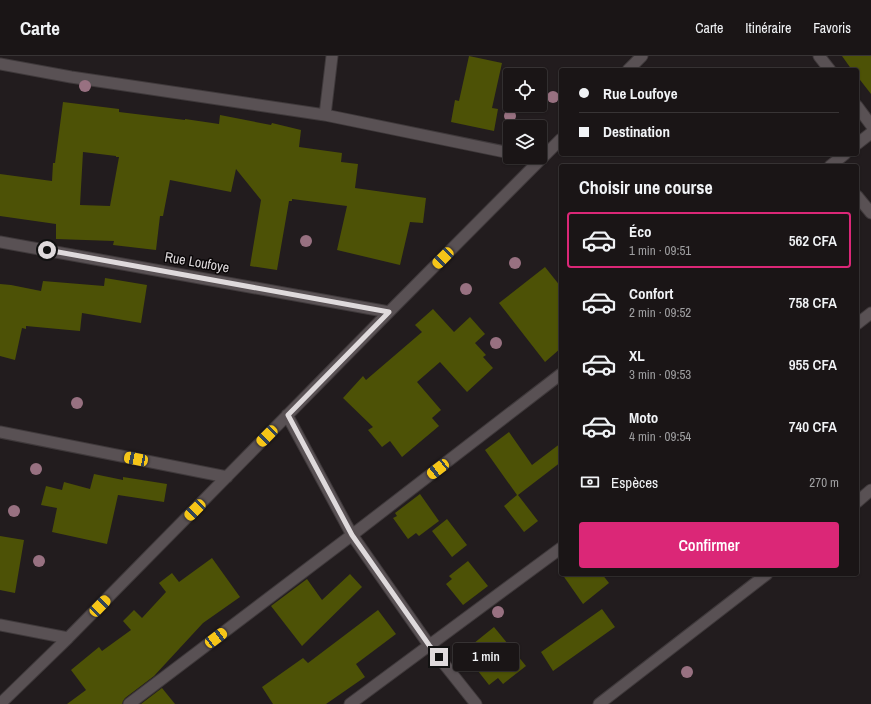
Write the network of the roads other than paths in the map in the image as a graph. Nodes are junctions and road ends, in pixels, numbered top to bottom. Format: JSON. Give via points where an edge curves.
{"nodes":[{"id":1,"x":332,"y":56,"type":"edge"},
{"id":2,"x":642,"y":56,"type":"edge"},
{"id":3,"x":820,"y":56,"type":"edge"},
{"id":4,"x":0,"y":64,"type":"edge"},
{"id":5,"x":630,"y":68,"type":"edge"},
{"id":6,"x":829,"y":68,"type":"edge"},
{"id":7,"x":859,"y":109,"type":"edge"},
{"id":8,"x":325,"y":114,"type":"junction"},
{"id":9,"x":871,"y":125,"type":"edge"},
{"id":10,"x":871,"y":133,"type":"edge"},
{"id":11,"x":559,"y":141,"type":"edge"},
{"id":12,"x":859,"y":142,"type":"edge"},
{"id":13,"x":503,"y":152,"type":"edge"},
{"id":14,"x":547,"y":153,"type":"edge"},
{"id":15,"x":843,"y":156,"type":"edge"},
{"id":16,"x":536,"y":164,"type":"edge"},
{"id":17,"x":834,"y":164,"type":"edge"},
{"id":18,"x":859,"y":198,"type":"edge"},
{"id":19,"x":871,"y":213,"type":"edge"},
{"id":20,"x":0,"y":242,"type":"edge"},
{"id":21,"x":389,"y":312,"type":"junction"},
{"id":22,"x":871,"y":313,"type":"edge"},
{"id":23,"x":859,"y":322,"type":"edge"},
{"id":24,"x":559,"y":376,"type":"edge"},
{"id":25,"x":288,"y":415,"type":"junction"},
{"id":26,"x":0,"y":432,"type":"edge"},
{"id":27,"x":227,"y":477,"type":"junction"},
{"id":28,"x":871,"y":490,"type":"edge"},
{"id":29,"x":859,"y":500,"type":"edge"},
{"id":30,"x":352,"y":535,"type":"junction"},
{"id":31,"x":559,"y":549,"type":"edge"},
{"id":32,"x":764,"y":576,"type":"edge"},
{"id":33,"x":0,"y":625,"type":"edge"},
{"id":34,"x":68,"y":638,"type":"junction"},
{"id":35,"x":429,"y":645,"type":"junction"},
{"id":36,"x":0,"y":704,"type":"edge"},
{"id":37,"x":129,"y":704,"type":"edge"},
{"id":38,"x":350,"y":704,"type":"edge"},
{"id":39,"x":476,"y":704,"type":"edge"},
{"id":40,"x":599,"y":704,"type":"edge"}],
"edges":[{"from":1,"to":8,"type":"street"},
{"from":2,"to":5,"type":"street"},
{"from":3,"to":6,"type":"street"},
{"from":4,"to":8,"type":"street","via":[[71,77]]},
{"from":7,"to":9,"type":"street"},
{"from":8,"to":13,"type":"street"},
{"from":10,"to":12,"type":"street"},
{"from":11,"to":14,"type":"street"},
{"from":15,"to":17,"type":"street"},
{"from":16,"to":21,"type":"street"},
{"from":18,"to":19,"type":"street"},
{"from":20,"to":21,"type":"street","name":"Rue Loufoye"},
{"from":21,"to":25,"type":"street"},
{"from":22,"to":23,"type":"street"},
{"from":24,"to":30,"type":"street"},
{"from":25,"to":27,"type":"street"},
{"from":25,"to":30,"type":"street"},
{"from":26,"to":27,"type":"street"},
{"from":27,"to":34,"type":"street"},
{"from":28,"to":29,"type":"street"},
{"from":30,"to":35,"type":"street"},
{"from":30,"to":37,"type":"street"},
{"from":31,"to":35,"type":"street"},
{"from":32,"to":40,"type":"street"},
{"from":33,"to":34,"type":"street"},
{"from":34,"to":36,"type":"street"},
{"from":35,"to":38,"type":"street"},
{"from":35,"to":39,"type":"street"}]}
